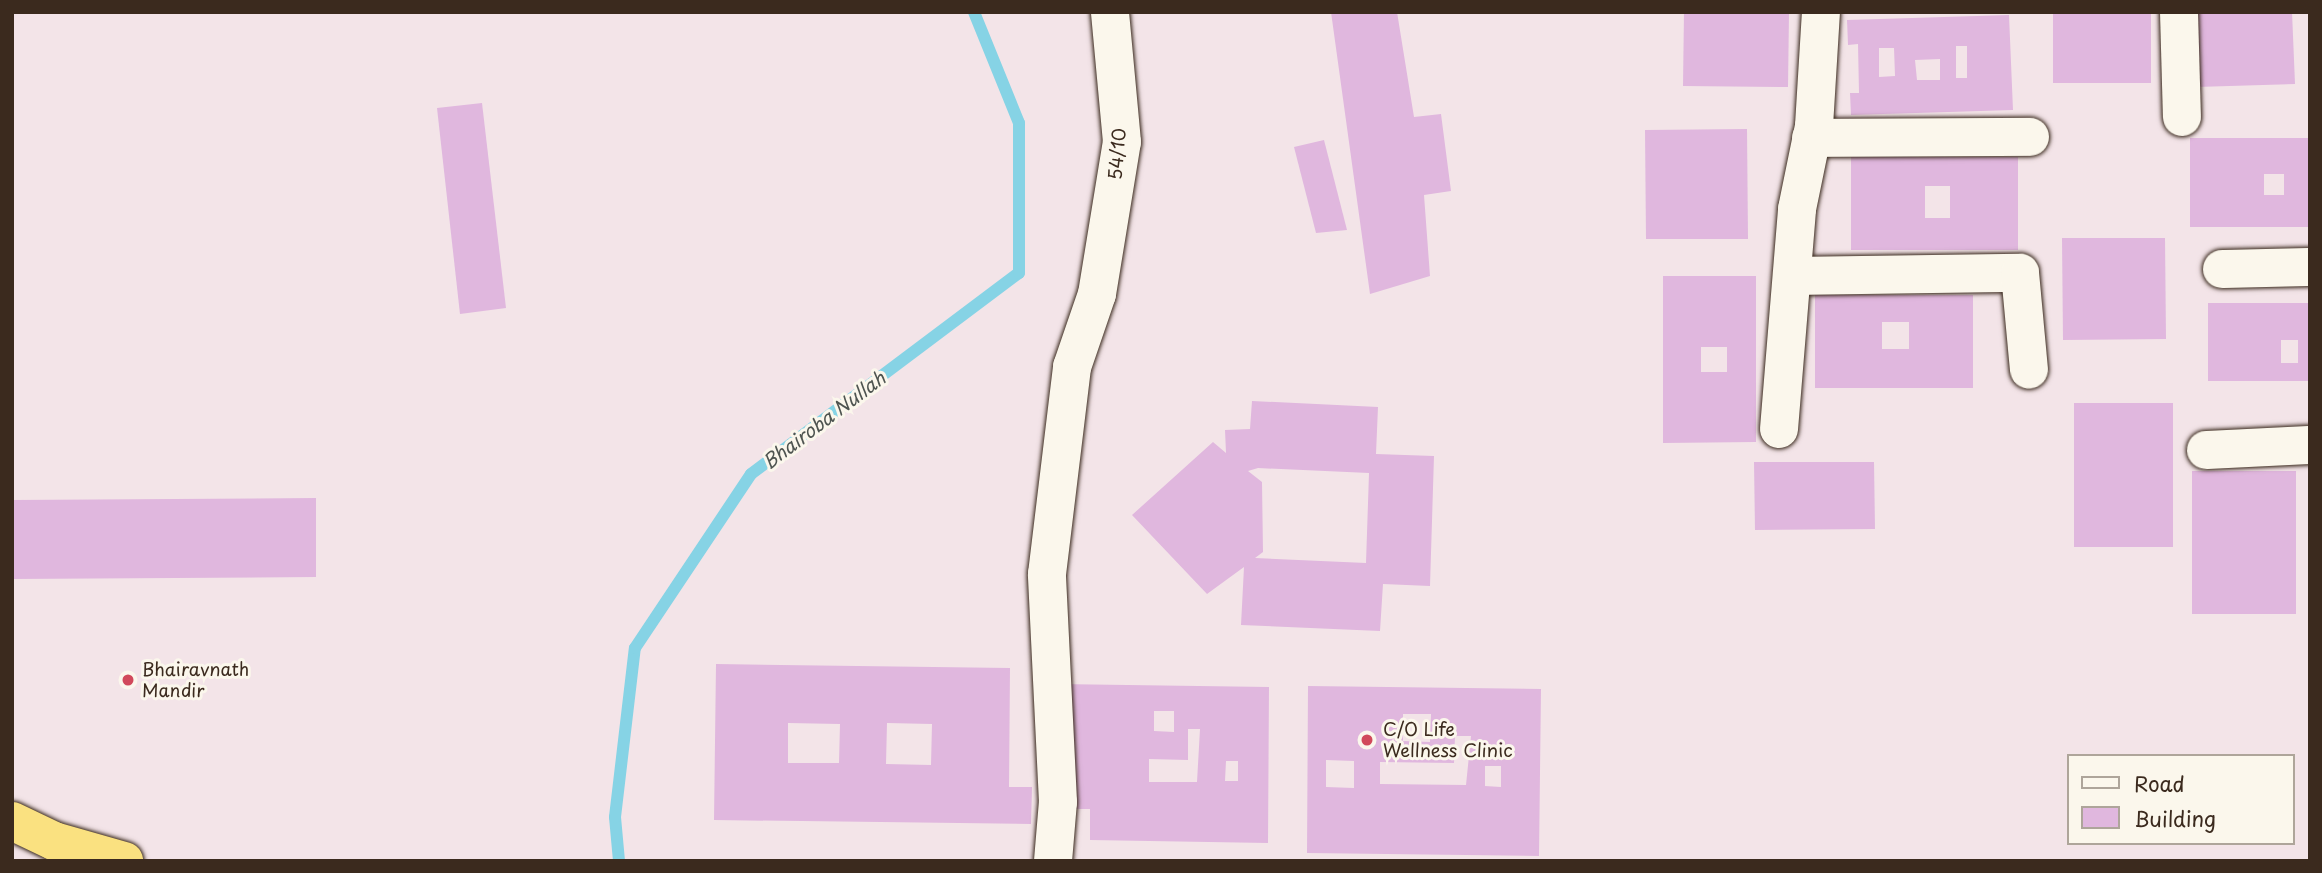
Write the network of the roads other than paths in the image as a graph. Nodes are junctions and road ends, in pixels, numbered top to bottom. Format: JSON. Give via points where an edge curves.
{"nodes":[{"id":1,"x":1110,"y":12,"type":"edge"},
{"id":2,"x":1821,"y":12,"type":"edge"},
{"id":3,"x":2179,"y":12,"type":"edge"},
{"id":4,"x":2182,"y":117,"type":"dead end"},
{"id":5,"x":2030,"y":137,"type":"dead end"},
{"id":6,"x":1811,"y":138,"type":"junction"},
{"id":7,"x":2310,"y":267,"type":"edge"},
{"id":8,"x":2222,"y":269,"type":"dead end"},
{"id":9,"x":1792,"y":276,"type":"junction"},
{"id":10,"x":2029,"y":370,"type":"dead end"},
{"id":11,"x":1779,"y":429,"type":"dead end"},
{"id":12,"x":2310,"y":445,"type":"edge"},
{"id":13,"x":2206,"y":450,"type":"dead end"},
{"id":14,"x":12,"y":821,"type":"edge"},
{"id":15,"x":124,"y":861,"type":"edge"},
{"id":16,"x":1053,"y":861,"type":"edge"}],
"edges":[{"from":1,"to":16,"type":"street","name":"54/10","via":[[1122,142],[1097,294],[1072,367],[1047,574],[1058,802]]},
{"from":2,"to":6,"type":"street"},
{"from":3,"to":4,"type":"street"},
{"from":5,"to":6,"type":"street"},
{"from":6,"to":9,"type":"street","via":[[1797,209]]},
{"from":7,"to":8,"type":"street"},
{"from":9,"to":10,"type":"street","via":[[2020,273]]},
{"from":9,"to":11,"type":"street"},
{"from":12,"to":13,"type":"street"},
{"from":14,"to":15,"type":"highway","via":[[54,841]]}]}
